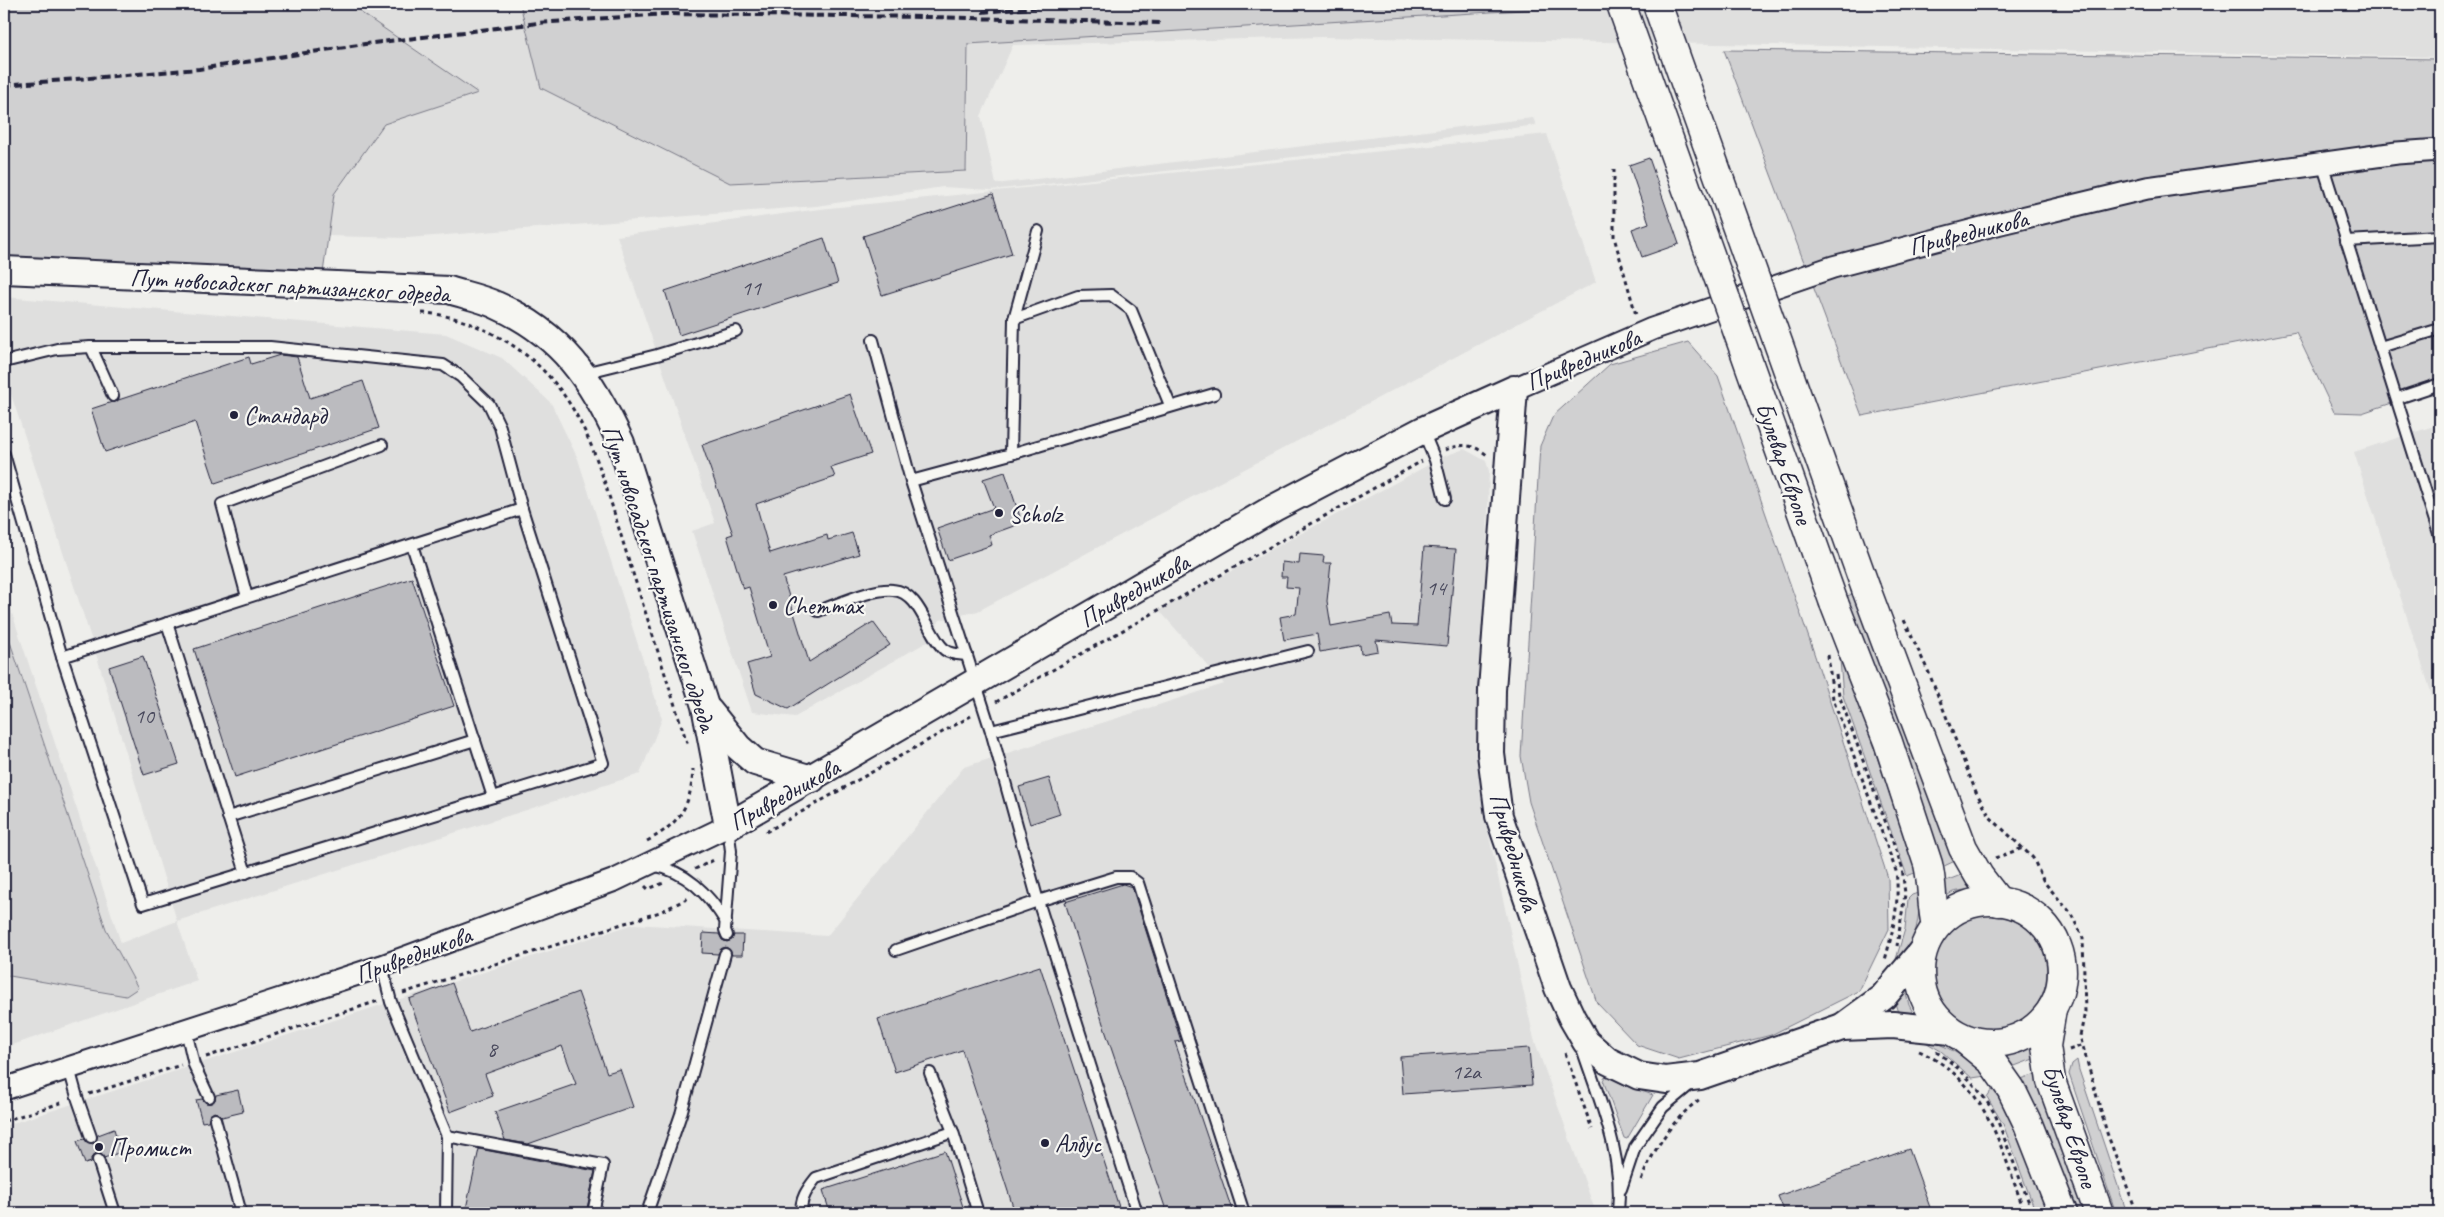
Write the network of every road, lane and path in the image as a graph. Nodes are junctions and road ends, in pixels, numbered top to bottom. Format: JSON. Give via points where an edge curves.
{"nodes":[{"id":1,"x":1621,"y":4,"type":"edge"},
{"id":2,"x":1657,"y":4,"type":"edge"},
{"id":3,"x":2440,"y":150,"type":"edge"},
{"id":4,"x":2322,"y":163,"type":"junction"},
{"id":5,"x":1614,"y":169,"type":"dead end"},
{"id":6,"x":1038,"y":231,"type":"dead end"},
{"id":7,"x":2440,"y":236,"type":"edge"},
{"id":8,"x":2346,"y":241,"type":"junction"},
{"id":9,"x":4,"y":270,"type":"edge"},
{"id":10,"x":414,"y":313,"type":"dead end"},
{"id":11,"x":1014,"y":319,"type":"junction"},
{"id":12,"x":2440,"y":329,"type":"edge"},
{"id":13,"x":736,"y":331,"type":"dead end"},
{"id":14,"x":1642,"y":333,"type":"junction"},
{"id":15,"x":873,"y":340,"type":"dead end"},
{"id":16,"x":91,"y":347,"type":"junction"},
{"id":17,"x":2380,"y":347,"type":"junction"},
{"id":18,"x":4,"y":362,"type":"edge"},
{"id":19,"x":583,"y":373,"type":"junction"},
{"id":20,"x":2440,"y":384,"type":"edge"},
{"id":21,"x":1514,"y":389,"type":"junction"},
{"id":22,"x":1214,"y":394,"type":"dead end"},
{"id":23,"x":113,"y":396,"type":"dead end"},
{"id":24,"x":2398,"y":398,"type":"junction"},
{"id":25,"x":1170,"y":405,"type":"junction"},
{"id":26,"x":1423,"y":430,"type":"junction"},
{"id":27,"x":382,"y":446,"type":"dead end"},
{"id":28,"x":4,"y":454,"type":"edge"},
{"id":29,"x":1011,"y":454,"type":"junction"},
{"id":30,"x":1432,"y":455,"type":"junction"},
{"id":31,"x":1490,"y":457,"type":"dead end"},
{"id":32,"x":911,"y":481,"type":"junction"},
{"id":33,"x":1445,"y":499,"type":"dead end"},
{"id":34,"x":2436,"y":507,"type":"edge"},
{"id":35,"x":522,"y":509,"type":"junction"},
{"id":36,"x":2440,"y":537,"type":"edge"},
{"id":37,"x":412,"y":544,"type":"junction"},
{"id":38,"x":248,"y":597,"type":"junction"},
{"id":39,"x":818,"y":610,"type":"dead end"},
{"id":40,"x":1902,"y":616,"type":"dead end"},
{"id":41,"x":167,"y":623,"type":"junction"},
{"id":42,"x":1308,"y":651,"type":"dead end"},
{"id":43,"x":1827,"y":652,"type":"dead end"},
{"id":44,"x":967,"y":655,"type":"junction"},
{"id":45,"x":62,"y":657,"type":"junction"},
{"id":46,"x":1836,"y":667,"type":"dead end"},
{"id":47,"x":976,"y":682,"type":"junction"},
{"id":48,"x":705,"y":706,"type":"junction"},
{"id":49,"x":984,"y":709,"type":"junction"},
{"id":50,"x":991,"y":731,"type":"junction"},
{"id":51,"x":475,"y":740,"type":"junction"},
{"id":52,"x":689,"y":749,"type":"dead end"},
{"id":53,"x":693,"y":768,"type":"dead end"},
{"id":54,"x":812,"y":779,"type":"junction"},
{"id":55,"x":493,"y":797,"type":"junction"},
{"id":56,"x":228,"y":817,"type":"junction"},
{"id":57,"x":728,"y":826,"type":"junction"},
{"id":58,"x":765,"y":832,"type":"dead end"},
{"id":59,"x":643,"y":843,"type":"dead end"},
{"id":60,"x":731,"y":852,"type":"junction"},
{"id":61,"x":644,"y":867,"type":"junction"},
{"id":62,"x":246,"y":872,"type":"junction"},
{"id":63,"x":682,"y":875,"type":"junction"},
{"id":64,"x":1038,"y":901,"type":"junction"},
{"id":65,"x":1998,"y":902,"type":"junction"},
{"id":66,"x":674,"y":905,"type":"dead end"},
{"id":67,"x":726,"y":922,"type":"junction"},
{"id":68,"x":1936,"y":926,"type":"junction"},
{"id":69,"x":727,"y":935,"type":"dead end"},
{"id":70,"x":896,"y":950,"type":"dead end"},
{"id":71,"x":1909,"y":950,"type":"junction"},
{"id":72,"x":725,"y":954,"type":"dead end"},
{"id":73,"x":1884,"y":961,"type":"dead end"},
{"id":74,"x":382,"y":966,"type":"junction"},
{"id":75,"x":390,"y":997,"type":"junction"},
{"id":76,"x":2052,"y":1009,"type":"junction"},
{"id":77,"x":1572,"y":1018,"type":"junction"},
{"id":78,"x":1842,"y":1027,"type":"junction"},
{"id":79,"x":186,"y":1030,"type":"junction"},
{"id":80,"x":1949,"y":1040,"type":"junction"},
{"id":81,"x":1563,"y":1048,"type":"dead end"},
{"id":82,"x":1916,"y":1050,"type":"dead end"},
{"id":83,"x":192,"y":1061,"type":"junction"},
{"id":84,"x":69,"y":1068,"type":"junction"},
{"id":85,"x":930,"y":1073,"type":"dead end"},
{"id":86,"x":1702,"y":1086,"type":"junction"},
{"id":87,"x":4,"y":1089,"type":"edge"},
{"id":88,"x":77,"y":1097,"type":"junction"},
{"id":89,"x":209,"y":1097,"type":"dead end"},
{"id":90,"x":215,"y":1119,"type":"dead end"},
{"id":91,"x":4,"y":1121,"type":"edge"},
{"id":92,"x":1593,"y":1130,"type":"dead end"},
{"id":93,"x":953,"y":1132,"type":"junction"},
{"id":94,"x":447,"y":1136,"type":"junction"},
{"id":95,"x":91,"y":1137,"type":"dead end"},
{"id":96,"x":98,"y":1160,"type":"dead end"},
{"id":97,"x":1640,"y":1182,"type":"dead end"},
{"id":98,"x":1620,"y":1190,"type":"junction"},
{"id":99,"x":115,"y":1213,"type":"edge"},
{"id":100,"x":241,"y":1213,"type":"edge"},
{"id":101,"x":446,"y":1213,"type":"edge"},
{"id":102,"x":593,"y":1213,"type":"edge"},
{"id":103,"x":647,"y":1213,"type":"edge"},
{"id":104,"x":802,"y":1213,"type":"edge"},
{"id":105,"x":978,"y":1213,"type":"edge"},
{"id":106,"x":1137,"y":1213,"type":"edge"},
{"id":107,"x":1244,"y":1213,"type":"edge"},
{"id":108,"x":1618,"y":1213,"type":"edge"},
{"id":109,"x":2024,"y":1213,"type":"edge"},
{"id":110,"x":2033,"y":1213,"type":"edge"},
{"id":111,"x":2063,"y":1213,"type":"edge"},
{"id":112,"x":2099,"y":1213,"type":"edge"},
{"id":113,"x":2137,"y":1213,"type":"edge"}],
"edges":[{"from":1,"to":68,"type":"main road","name":"Булевар Европе","bridge":true,"via":[[1834,603],[1888,742],[1928,864]]},
{"from":2,"to":65,"type":"main road","name":"Булевар Европе","bridge":true,"via":[[1962,848]]},
{"from":3,"to":4,"type":"street","name":"Привредникова"},
{"from":4,"to":8,"type":"lane"},
{"from":4,"to":14,"type":"street","name":"Привредникова","via":[[2147,188],[2001,223],[1833,267]]},
{"from":5,"to":14,"type":"path","via":[[1614,237]]},
{"from":6,"to":11,"type":"lane"},
{"from":7,"to":8,"type":"lane"},
{"from":8,"to":17,"type":"lane"},
{"from":9,"to":19,"type":"street","name":"Пут новосадског партизанског одреда","via":[[448,290],[494,304],[530,322],[560,347]]},
{"from":10,"to":52,"type":"path","via":[[443,314],[484,329],[519,348],[544,370],[580,418],[591,442]]},
{"from":11,"to":25,"type":"lane","via":[[1078,296],[1111,295],[1131,310]]},
{"from":11,"to":29,"type":"lane"},
{"from":12,"to":17,"type":"lane"},
{"from":13,"to":19,"type":"lane"},
{"from":14,"to":21,"type":"street","name":"Привредникова"},
{"from":15,"to":32,"type":"lane"},
{"from":16,"to":18,"type":"lane","via":[[57,349]]},
{"from":16,"to":23,"type":"lane"},
{"from":16,"to":35,"type":"lane","via":[[270,347],[443,365],[460,376],[489,404],[500,427]]},
{"from":17,"to":24,"type":"lane"},
{"from":19,"to":48,"type":"street","name":"Пут новосадског партизанског одреда","via":[[604,406],[621,444]]},
{"from":20,"to":24,"type":"lane"},
{"from":21,"to":26,"type":"street","name":"Привредникова"},
{"from":21,"to":77,"type":"street","name":"Привредникова","via":[[1492,690],[1491,754],[1499,816],[1558,988]]},
{"from":22,"to":25,"type":"lane"},
{"from":24,"to":34,"type":"lane"},
{"from":25,"to":29,"type":"lane"},
{"from":26,"to":30,"type":"lane"},
{"from":26,"to":47,"type":"street","name":"Привредникова","via":[[1274,508]]},
{"from":27,"to":38,"type":"lane","via":[[222,504]]},
{"from":28,"to":45,"type":"lane"},
{"from":29,"to":32,"type":"lane"},
{"from":30,"to":31,"type":"path","via":[[1458,445],[1476,446]]},
{"from":30,"to":33,"type":"lane"},
{"from":30,"to":49,"type":"path"},
{"from":32,"to":44,"type":"lane"},
{"from":34,"to":36,"type":"lane"},
{"from":35,"to":37,"type":"lane"},
{"from":35,"to":55,"type":"lane","via":[[603,763]]},
{"from":37,"to":38,"type":"lane"},
{"from":37,"to":51,"type":"lane"},
{"from":38,"to":41,"type":"lane"},
{"from":39,"to":44,"type":"lane","via":[[880,591],[894,590],[906,594],[945,650]]},
{"from":40,"to":113,"type":"path","via":[[1929,673],[1976,792],[1990,816],[2033,858],[2044,882],[2070,912],[2083,938],[2085,1012],[2080,1036],[2107,1133]]},
{"from":41,"to":45,"type":"lane"},
{"from":41,"to":56,"type":"lane"},
{"from":42,"to":50,"type":"lane"},
{"from":43,"to":73,"type":"path","via":[[1833,699],[1896,871],[1898,887],[1894,926]]},
{"from":44,"to":47,"type":"lane"},
{"from":45,"to":62,"type":"lane","via":[[143,904]]},
{"from":46,"to":71,"type":"path","via":[[1839,694],[1902,868]]},
{"from":47,"to":49,"type":"lane"},
{"from":47,"to":54,"type":"street","name":"Привредникова"},
{"from":48,"to":54,"type":"street","via":[[721,728],[756,762]]},
{"from":48,"to":57,"type":"street","name":"Пут новосадског партизанског одреда"},
{"from":49,"to":50,"type":"lane"},
{"from":49,"to":58,"type":"path"},
{"from":50,"to":64,"type":"lane"},
{"from":51,"to":55,"type":"lane"},
{"from":51,"to":56,"type":"lane"},
{"from":53,"to":59,"type":"path","via":[[692,792],[679,817],[664,832]]},
{"from":54,"to":57,"type":"street","name":"Привредникова"},
{"from":55,"to":62,"type":"lane"},
{"from":56,"to":62,"type":"lane"},
{"from":57,"to":60,"type":"lane"},
{"from":57,"to":61,"type":"street","name":"Привредникова"},
{"from":60,"to":63,"type":"path"},
{"from":60,"to":67,"type":"lane"},
{"from":61,"to":63,"type":"lane","via":[[667,868]]},
{"from":61,"to":63,"type":"path","via":[[648,889]]},
{"from":61,"to":74,"type":"street","name":"Привредникова"},
{"from":63,"to":67,"type":"lane","via":[[714,903]]},
{"from":64,"to":70,"type":"lane"},
{"from":64,"to":106,"type":"lane"},
{"from":64,"to":107,"type":"lane","via":[[1116,877],[1130,877],[1138,884]]},
{"from":65,"to":68,"type":"main road","name":"Булевар Европе","via":[[1981,902],[1965,907]]},
{"from":65,"to":76,"type":"main road","name":"Булевар Европе","via":[[2021,908],[2041,922],[2055,941],[2061,963],[2060,987]]},
{"from":66,"to":75,"type":"path"},
{"from":67,"to":69,"type":"lane"},
{"from":68,"to":71,"type":"main road","name":"Булевар Европе"},
{"from":71,"to":78,"type":"street","via":[[1883,997]]},
{"from":71,"to":80,"type":"main road","name":"Булевар Европе","via":[[1920,964],[1923,992]]},
{"from":72,"to":103,"type":"lane","via":[[680,1114]]},
{"from":74,"to":75,"type":"lane"},
{"from":74,"to":79,"type":"street","name":"Привредникова"},
{"from":75,"to":83,"type":"path"},
{"from":75,"to":94,"type":"lane"},
{"from":76,"to":80,"type":"main road","name":"Булевар Европе","via":[[2039,1025],[2003,1043]]},
{"from":76,"to":112,"type":"main road","name":"Булевар Европе","via":[[2046,1046],[2051,1080]]},
{"from":77,"to":86,"type":"street","via":[[1586,1042],[1608,1061],[1639,1076]]},
{"from":77,"to":98,"type":"lane","name":"Привредникова","via":[[1613,1138]]},
{"from":78,"to":80,"type":"street","via":[[1894,1025]]},
{"from":78,"to":86,"type":"street"},
{"from":79,"to":83,"type":"lane"},
{"from":79,"to":84,"type":"street","name":"Привредникова"},
{"from":80,"to":110,"type":"path","via":[[1958,1070],[1986,1100],[2000,1127]]},
{"from":80,"to":111,"type":"main road","name":"Булевар Европе","via":[[1992,1062],[2012,1089]]},
{"from":81,"to":92,"type":"path"},
{"from":82,"to":109,"type":"path","via":[[1940,1063],[1980,1103],[1994,1128]]},
{"from":83,"to":88,"type":"path"},
{"from":83,"to":89,"type":"lane"},
{"from":84,"to":87,"type":"street","name":"Привредникова"},
{"from":84,"to":88,"type":"lane"},
{"from":85,"to":93,"type":"lane"},
{"from":86,"to":97,"type":"path","via":[[1656,1147]]},
{"from":86,"to":98,"type":"lane","via":[[1663,1108],[1635,1147]]},
{"from":88,"to":91,"type":"path"},
{"from":88,"to":95,"type":"lane"},
{"from":90,"to":100,"type":"lane"},
{"from":93,"to":104,"type":"lane","via":[[816,1178],[805,1192]]},
{"from":93,"to":105,"type":"lane"},
{"from":94,"to":101,"type":"lane"},
{"from":94,"to":102,"type":"lane","via":[[603,1165]]},
{"from":96,"to":99,"type":"lane"},
{"from":98,"to":108,"type":"lane","name":"Привредникова"}]}
